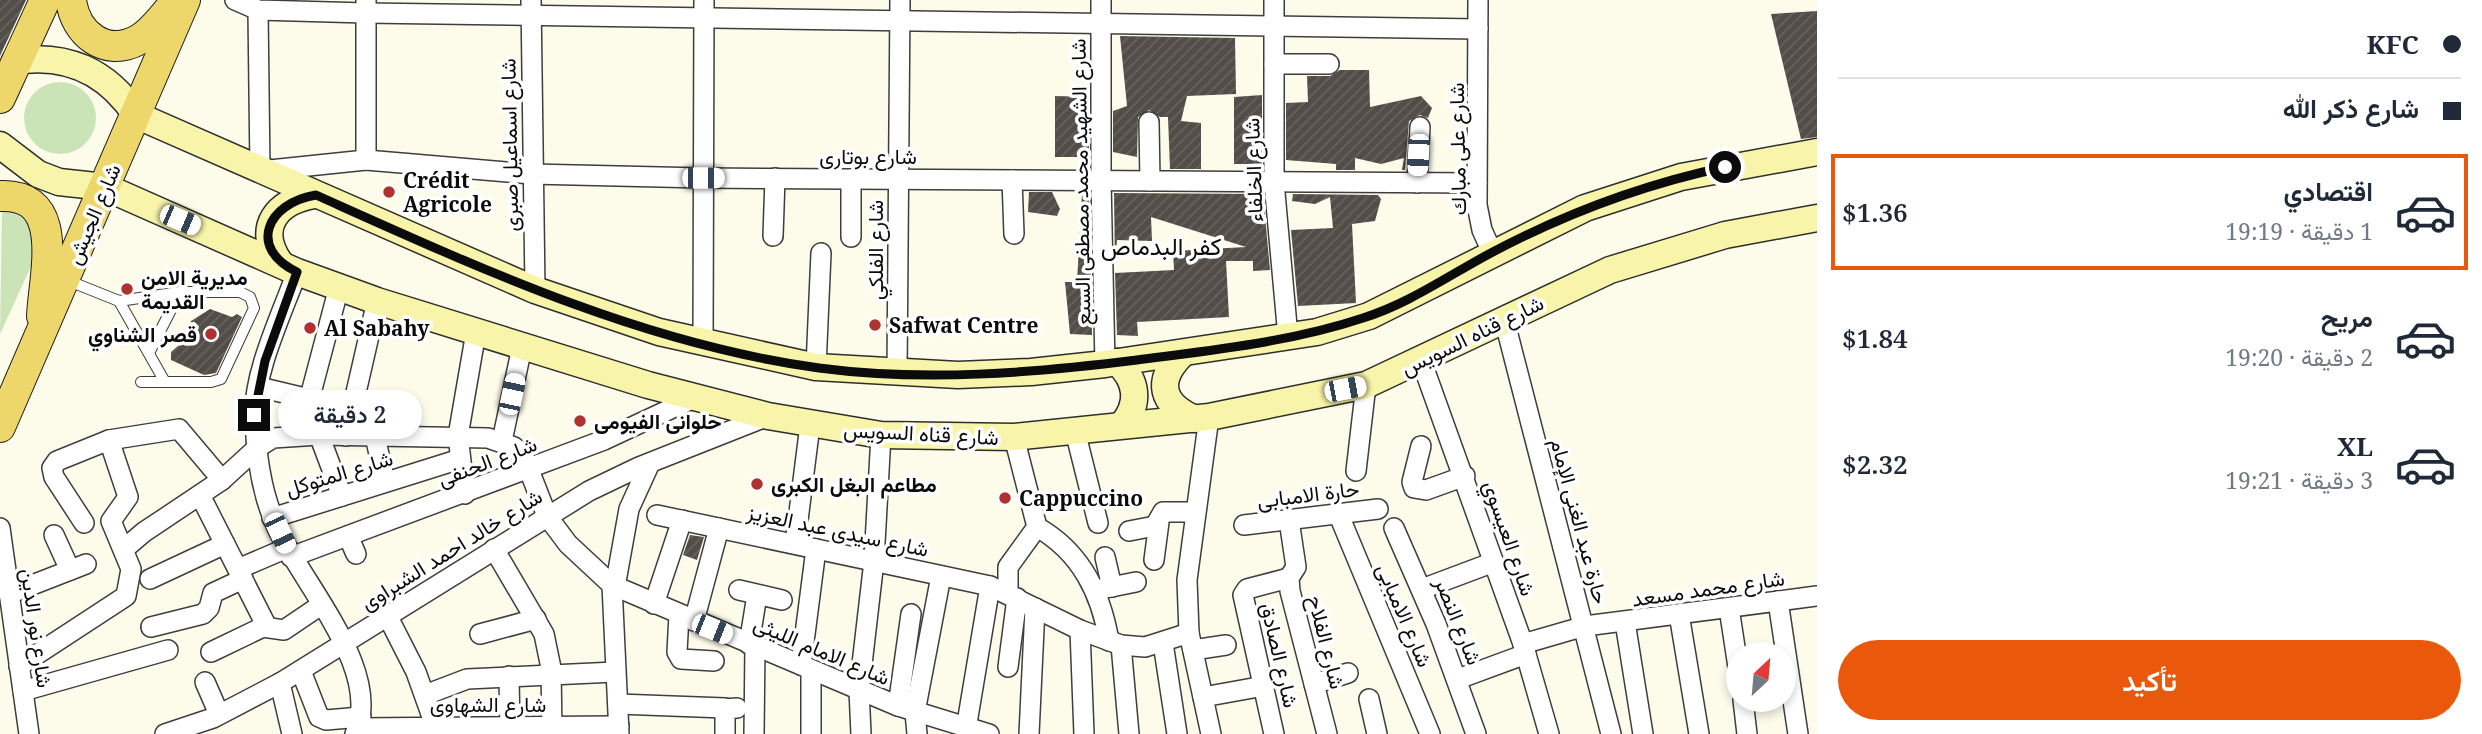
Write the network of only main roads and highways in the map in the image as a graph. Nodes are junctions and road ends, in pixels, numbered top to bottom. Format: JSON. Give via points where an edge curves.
{"nodes":[{"id":1,"x":45,"y":0,"type":"edge"},
{"id":2,"x":71,"y":0,"type":"edge"},
{"id":3,"x":177,"y":0,"type":"edge"},
{"id":4,"x":185,"y":0,"type":"edge"},
{"id":5,"x":8,"y":61,"type":"edge"},
{"id":6,"x":0,"y":98,"type":"edge"},
{"id":7,"x":136,"y":114,"type":"junction"},
{"id":8,"x":0,"y":145,"type":"edge"},
{"id":9,"x":1817,"y":152,"type":"edge"},
{"id":10,"x":105,"y":187,"type":"junction"},
{"id":11,"x":316,"y":195,"type":"junction"},
{"id":12,"x":0,"y":196,"type":"edge"},
{"id":13,"x":1817,"y":218,"type":"edge"},
{"id":14,"x":288,"y":268,"type":"junction"},
{"id":15,"x":41,"y":334,"type":"junction"},
{"id":16,"x":1181,"y":354,"type":"junction"},
{"id":17,"x":1111,"y":363,"type":"junction"},
{"id":18,"x":1202,"y":418,"type":"junction"},
{"id":19,"x":1122,"y":425,"type":"junction"},
{"id":20,"x":0,"y":427,"type":"edge"}],
"edges":[{"from":1,"to":5,"type":"main road"},
{"from":2,"to":3,"type":"main road","via":[[78,26],[100,43],[114,46],[140,39]]},
{"from":4,"to":7,"type":"main road","name":"شارع الجيش"},
{"from":5,"to":6,"type":"main road"},
{"from":5,"to":7,"type":"main road","via":[[50,58],[85,67],[114,87]]},
{"from":7,"to":10,"type":"main road","name":"شارع الجيش"},
{"from":7,"to":11,"type":"main road"},
{"from":8,"to":10,"type":"main road","name":"شارع قناه السويس","via":[[38,174]]},
{"from":9,"to":16,"type":"main road","via":[[1681,177],[1585,208],[1369,316],[1288,337]]},
{"from":10,"to":14,"type":"main road","name":"شارع قناه السويس"},
{"from":10,"to":15,"type":"main road","name":"شارع الجيش"},
{"from":11,"to":14,"type":"main road","via":[[287,202],[271,224],[272,252]]},
{"from":11,"to":17,"type":"main road","via":[[535,290],[704,344],[816,367],[897,374],[1031,372]]},
{"from":12,"to":15,"type":"main road","via":[[25,199],[45,220]]},
{"from":13,"to":18,"type":"main road","name":"شارع قناه السويس","via":[[1725,235],[1610,271],[1366,385]]},
{"from":14,"to":19,"type":"main road","name":"شارع قناه السويس","via":[[522,347],[694,398],[810,425],[881,435],[1014,437]]},
{"from":15,"to":20,"type":"main road","name":"شارع الجيش","via":[[14,382]]},
{"from":16,"to":17,"type":"main road"},
{"from":16,"to":18,"type":"main road","via":[[1165,378],[1165,392],[1171,404]]},
{"from":17,"to":19,"type":"main road","via":[[1131,378],[1134,388],[1133,408]]},
{"from":18,"to":19,"type":"main road","name":"شارع قناه السويس"}]}
